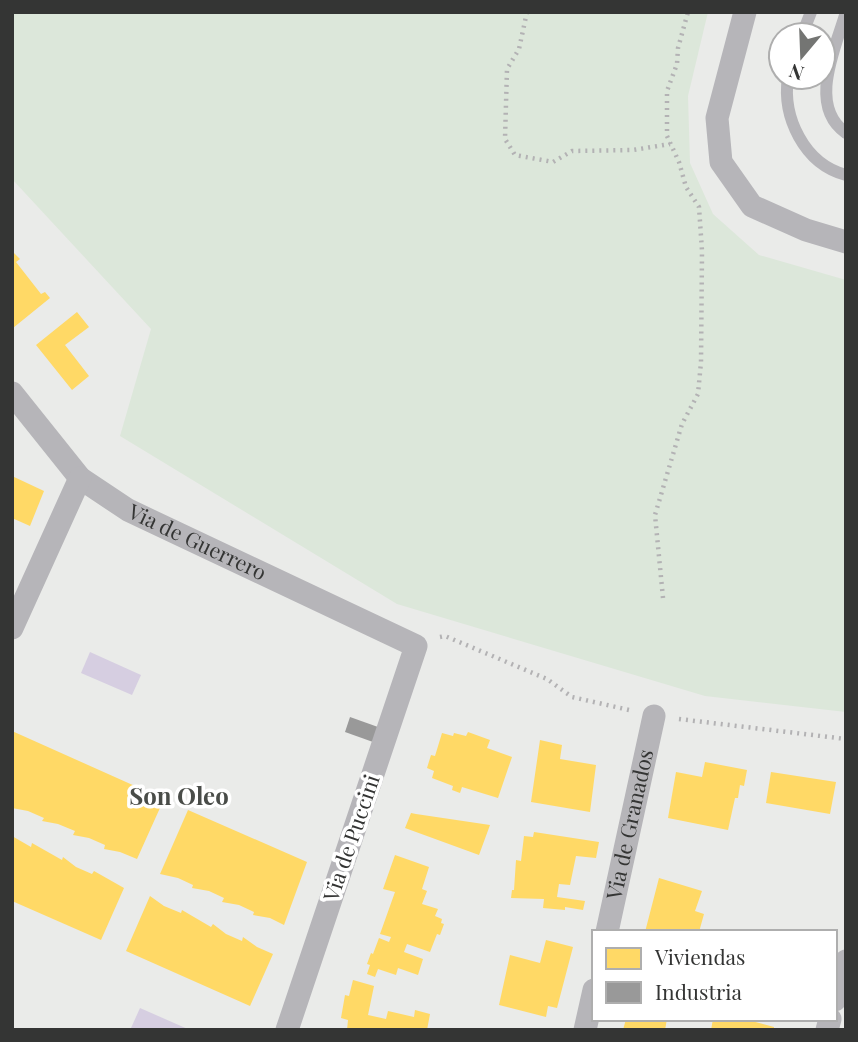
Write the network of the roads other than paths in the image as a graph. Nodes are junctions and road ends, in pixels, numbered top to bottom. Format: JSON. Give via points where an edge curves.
{"nodes":[{"id":1,"x":745,"y":12,"type":"edge"},
{"id":2,"x":846,"y":12,"type":"edge"},
{"id":3,"x":786,"y":91,"type":"edge"},
{"id":4,"x":846,"y":133,"type":"edge"},
{"id":5,"x":846,"y":175,"type":"edge"},
{"id":6,"x":846,"y":242,"type":"edge"},
{"id":7,"x":12,"y":393,"type":"edge"},
{"id":8,"x":80,"y":478,"type":"junction"},
{"id":9,"x":12,"y":628,"type":"edge"},
{"id":10,"x":416,"y":646,"type":"joint"},
{"id":11,"x":654,"y":716,"type":"road end"},
{"id":12,"x":607,"y":930,"type":"edge"},
{"id":13,"x":846,"y":961,"type":"edge"},
{"id":14,"x":837,"y":993,"type":"edge"},
{"id":15,"x":592,"y":999,"type":"edge"},
{"id":16,"x":287,"y":1030,"type":"edge"},
{"id":17,"x":585,"y":1030,"type":"edge"}],
"edges":[{"from":1,"to":6,"type":"street","via":[[717,118],[721,162],[751,206]]},
{"from":2,"to":4,"type":"lane","via":[[825,92],[831,114]]},
{"from":3,"to":5,"type":"lane","via":[[800,141],[821,162]]},
{"from":7,"to":8,"type":"street","name":"Via de Guerrero"},
{"from":8,"to":9,"type":"street"},
{"from":8,"to":10,"type":"street","name":"Via de Guerrero","via":[[128,510]]},
{"from":10,"to":16,"type":"street","name":"Via de Puccini"},
{"from":11,"to":12,"type":"street","name":"Via de Granados"},
{"from":13,"to":14,"type":"street"},
{"from":15,"to":17,"type":"street"}]}
